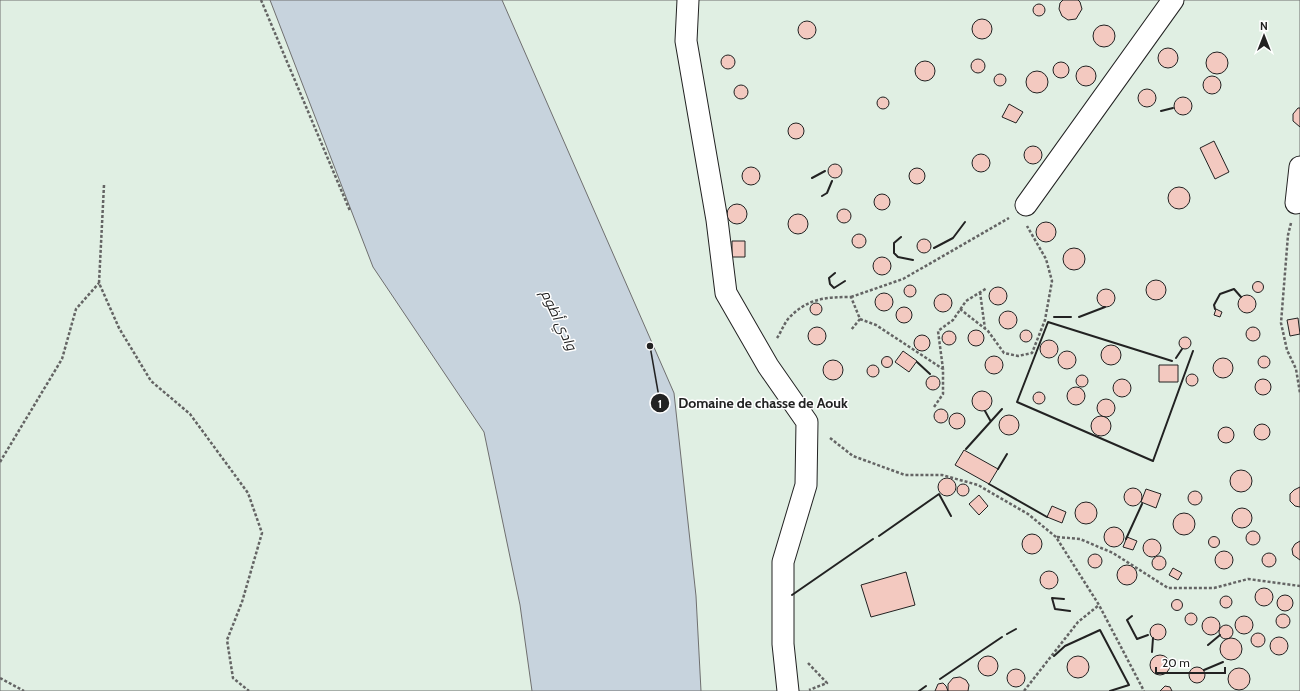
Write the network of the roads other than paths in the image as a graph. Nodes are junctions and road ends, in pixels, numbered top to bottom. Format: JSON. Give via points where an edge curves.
{"nodes":[{"id":1,"x":688,"y":0,"type":"edge"},
{"id":2,"x":1173,"y":0,"type":"edge"},
{"id":3,"x":1300,"y":167,"type":"edge"},
{"id":4,"x":1296,"y":203,"type":"road end"},
{"id":5,"x":1021,"y":208,"type":"road end"},
{"id":6,"x":788,"y":691,"type":"edge"}],
"edges":[{"from":1,"to":6,"type":"street","via":[[686,41],[718,220],[726,293],[760,353],[807,422],[806,485],[783,562],[783,644]]},
{"from":2,"to":5,"type":"street"},
{"from":3,"to":4,"type":"street"}]}
